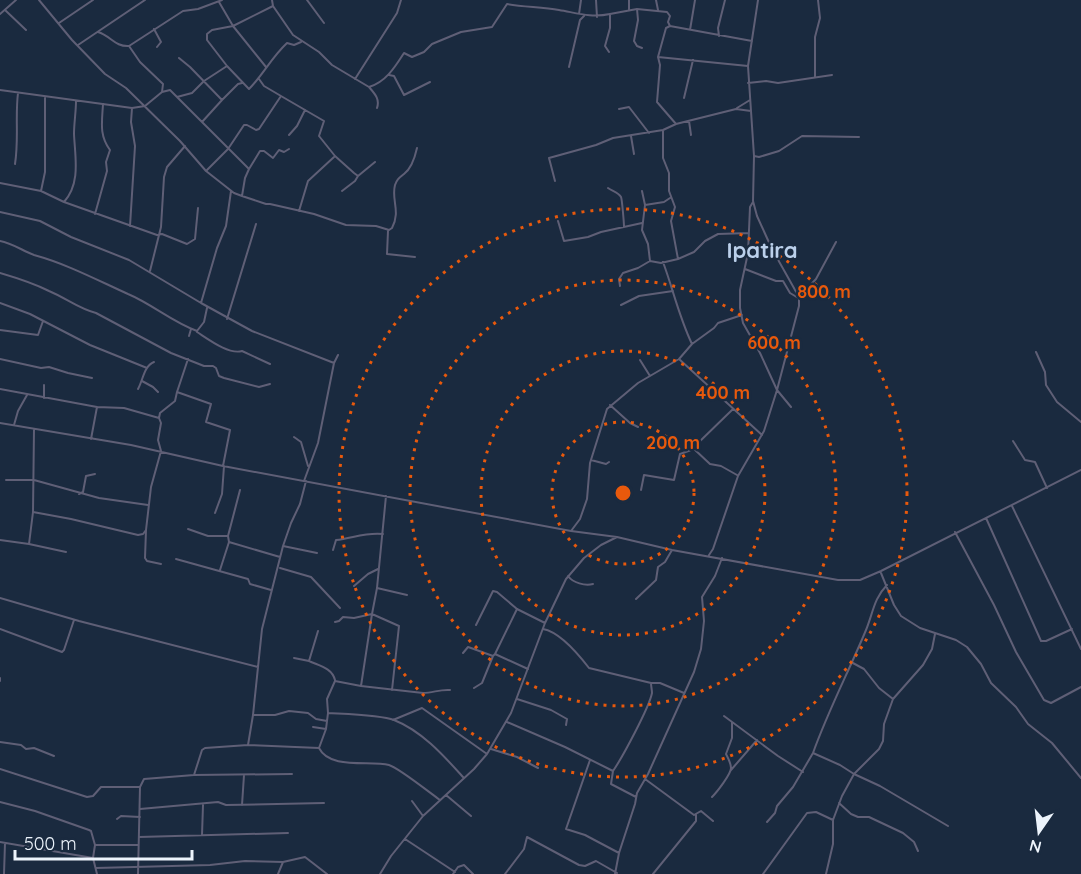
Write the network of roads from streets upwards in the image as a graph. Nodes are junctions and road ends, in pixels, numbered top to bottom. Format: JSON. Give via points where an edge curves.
{"nodes":[{"id":1,"x":16,"y":0,"type":"edge"},
{"id":2,"x":39,"y":0,"type":"edge"},
{"id":3,"x":93,"y":0,"type":"edge"},
{"id":4,"x":143,"y":0,"type":"edge"},
{"id":5,"x":272,"y":0,"type":"edge"},
{"id":6,"x":308,"y":0,"type":"edge"},
{"id":7,"x":400,"y":0,"type":"edge"},
{"id":8,"x":581,"y":0,"type":"edge"},
{"id":9,"x":596,"y":0,"type":"edge"},
{"id":10,"x":629,"y":0,"type":"edge"},
{"id":11,"x":656,"y":0,"type":"edge"},
{"id":12,"x":695,"y":0,"type":"edge"},
{"id":13,"x":725,"y":0,"type":"edge"},
{"id":14,"x":758,"y":0,"type":"edge"},
{"id":15,"x":818,"y":0,"type":"edge"},
{"id":16,"x":221,"y":1,"type":"edge"},
{"id":17,"x":12,"y":2,"type":"edge"},
{"id":18,"x":507,"y":2,"type":"edge"},
{"id":19,"x":273,"y":6,"type":"junction"},
{"id":20,"x":637,"y":9,"type":"junction"},
{"id":21,"x":5,"y":10,"type":"junction"},
{"id":22,"x":629,"y":10,"type":"junction"},
{"id":23,"x":658,"y":10,"type":"junction"},
{"id":24,"x":0,"y":14,"type":"edge"},
{"id":25,"x":579,"y":14,"type":"junction"},
{"id":26,"x":610,"y":14,"type":"junction"},
{"id":27,"x":585,"y":16,"type":"junction"},
{"id":28,"x":597,"y":17,"type":"junction"},
{"id":29,"x":324,"y":22,"type":"dead end"},
{"id":30,"x":58,"y":23,"type":"junction"},
{"id":31,"x":233,"y":26,"type":"junction"},
{"id":32,"x":670,"y":26,"type":"junction"},
{"id":33,"x":718,"y":28,"type":"junction"},
{"id":34,"x":26,"y":30,"type":"dead end"},
{"id":35,"x":154,"y":30,"type":"junction"},
{"id":36,"x":690,"y":30,"type":"junction"},
{"id":37,"x":98,"y":32,"type":"junction"},
{"id":38,"x":712,"y":34,"type":"junction"},
{"id":39,"x":719,"y":36,"type":"junction"},
{"id":40,"x":752,"y":41,"type":"junction"},
{"id":41,"x":301,"y":42,"type":"junction"},
{"id":42,"x":78,"y":45,"type":"junction"},
{"id":43,"x":129,"y":46,"type":"junction"},
{"id":44,"x":157,"y":47,"type":"dead end"},
{"id":45,"x":642,"y":48,"type":"dead end"},
{"id":46,"x":609,"y":52,"type":"dead end"},
{"id":47,"x":658,"y":57,"type":"junction"},
{"id":48,"x":179,"y":58,"type":"dead end"},
{"id":49,"x":693,"y":60,"type":"junction"},
{"id":50,"x":227,"y":66,"type":"junction"},
{"id":51,"x":748,"y":66,"type":"junction"},
{"id":52,"x":266,"y":67,"type":"junction"},
{"id":53,"x":569,"y":67,"type":"dead end"},
{"id":54,"x":832,"y":75,"type":"dead end"},
{"id":55,"x":387,"y":76,"type":"junction"},
{"id":56,"x":815,"y":77,"type":"junction"},
{"id":57,"x":259,"y":79,"type":"junction"},
{"id":58,"x":355,"y":79,"type":"junction"},
{"id":59,"x":204,"y":81,"type":"junction"},
{"id":60,"x":430,"y":81,"type":"dead end"},
{"id":61,"x":242,"y":82,"type":"junction"},
{"id":62,"x":748,"y":83,"type":"junction"},
{"id":63,"x":369,"y":87,"type":"junction"},
{"id":64,"x":0,"y":90,"type":"edge"},
{"id":65,"x":162,"y":92,"type":"junction"},
{"id":66,"x":18,"y":93,"type":"junction"},
{"id":67,"x":281,"y":96,"type":"junction"},
{"id":68,"x":177,"y":97,"type":"junction"},
{"id":69,"x":45,"y":98,"type":"junction"},
{"id":70,"x":684,"y":98,"type":"dead end"},
{"id":71,"x":222,"y":100,"type":"junction"},
{"id":72,"x":750,"y":100,"type":"junction"},
{"id":73,"x":76,"y":101,"type":"junction"},
{"id":74,"x":104,"y":104,"type":"junction"},
{"id":75,"x":145,"y":106,"type":"junction"},
{"id":76,"x":132,"y":108,"type":"junction"},
{"id":77,"x":376,"y":108,"type":"dead end"},
{"id":78,"x":305,"y":109,"type":"junction"},
{"id":79,"x":619,"y":109,"type":"dead end"},
{"id":80,"x":736,"y":109,"type":"junction"},
{"id":81,"x":751,"y":111,"type":"junction"},
{"id":82,"x":689,"y":121,"type":"junction"},
{"id":83,"x":202,"y":122,"type":"junction"},
{"id":84,"x":676,"y":124,"type":"junction"},
{"id":85,"x":663,"y":130,"type":"junction"},
{"id":86,"x":649,"y":133,"type":"junction"},
{"id":87,"x":289,"y":135,"type":"dead end"},
{"id":88,"x":691,"y":135,"type":"dead end"},
{"id":89,"x":631,"y":136,"type":"junction"},
{"id":90,"x":859,"y":137,"type":"dead end"},
{"id":91,"x":185,"y":147,"type":"junction"},
{"id":92,"x":417,"y":148,"type":"dead end"},
{"id":93,"x":228,"y":149,"type":"junction"},
{"id":94,"x":289,"y":149,"type":"dead end"},
{"id":95,"x":634,"y":154,"type":"dead end"},
{"id":96,"x":335,"y":156,"type":"junction"},
{"id":97,"x":754,"y":156,"type":"junction"},
{"id":98,"x":375,"y":162,"type":"dead end"},
{"id":99,"x":15,"y":164,"type":"dead end"},
{"id":100,"x":249,"y":169,"type":"junction"},
{"id":101,"x":206,"y":171,"type":"junction"},
{"id":102,"x":358,"y":176,"type":"junction"},
{"id":103,"x":555,"y":181,"type":"dead end"},
{"id":104,"x":0,"y":183,"type":"edge"},
{"id":105,"x":608,"y":188,"type":"dead end"},
{"id":106,"x":231,"y":189,"type":"junction"},
{"id":107,"x":41,"y":191,"type":"junction"},
{"id":108,"x":342,"y":191,"type":"dead end"},
{"id":109,"x":642,"y":191,"type":"dead end"},
{"id":110,"x":242,"y":196,"type":"junction"},
{"id":111,"x":671,"y":197,"type":"junction"},
{"id":112,"x":64,"y":202,"type":"junction"},
{"id":113,"x":752,"y":204,"type":"junction"},
{"id":114,"x":645,"y":205,"type":"junction"},
{"id":115,"x":198,"y":208,"type":"dead end"},
{"id":116,"x":299,"y":211,"type":"junction"},
{"id":117,"x":0,"y":212,"type":"edge"},
{"id":118,"x":95,"y":214,"type":"junction"},
{"id":119,"x":558,"y":221,"type":"dead end"},
{"id":120,"x":642,"y":223,"type":"junction"},
{"id":121,"x":256,"y":224,"type":"dead end"},
{"id":122,"x":130,"y":226,"type":"junction"},
{"id":123,"x":624,"y":227,"type":"junction"},
{"id":124,"x":388,"y":230,"type":"junction"},
{"id":125,"x":749,"y":233,"type":"junction"},
{"id":126,"x":158,"y":235,"type":"junction"},
{"id":127,"x":0,"y":242,"type":"edge"},
{"id":128,"x":836,"y":242,"type":"dead end"},
{"id":129,"x":415,"y":257,"type":"dead end"},
{"id":130,"x":678,"y":259,"type":"junction"},
{"id":131,"x":650,"y":261,"type":"junction"},
{"id":132,"x":663,"y":262,"type":"junction"},
{"id":133,"x":745,"y":269,"type":"junction"},
{"id":134,"x":150,"y":271,"type":"junction"},
{"id":135,"x":0,"y":273,"type":"edge"},
{"id":136,"x":620,"y":286,"type":"dead end"},
{"id":137,"x":674,"y":291,"type":"junction"},
{"id":138,"x":799,"y":298,"type":"junction"},
{"id":139,"x":0,"y":303,"type":"edge"},
{"id":140,"x":201,"y":303,"type":"junction"},
{"id":141,"x":621,"y":305,"type":"dead end"},
{"id":142,"x":207,"y":308,"type":"junction"},
{"id":143,"x":742,"y":315,"type":"junction"},
{"id":144,"x":227,"y":319,"type":"junction"},
{"id":145,"x":44,"y":321,"type":"junction"},
{"id":146,"x":191,"y":329,"type":"junction"},
{"id":147,"x":0,"y":330,"type":"edge"},
{"id":148,"x":197,"y":332,"type":"junction"},
{"id":149,"x":189,"y":336,"type":"dead end"},
{"id":150,"x":692,"y":344,"type":"junction"},
{"id":151,"x":1036,"y":352,"type":"dead end"},
{"id":152,"x":338,"y":355,"type":"dead end"},
{"id":153,"x":0,"y":358,"type":"edge"},
{"id":154,"x":679,"y":358,"type":"junction"},
{"id":155,"x":188,"y":359,"type":"junction"},
{"id":156,"x":640,"y":360,"type":"dead end"},
{"id":157,"x":154,"y":362,"type":"dead end"},
{"id":158,"x":334,"y":363,"type":"junction"},
{"id":159,"x":270,"y":364,"type":"dead end"},
{"id":160,"x":147,"y":368,"type":"junction"},
{"id":161,"x":650,"y":376,"type":"junction"},
{"id":162,"x":92,"y":378,"type":"dead end"},
{"id":163,"x":142,"y":381,"type":"junction"},
{"id":164,"x":270,"y":384,"type":"dead end"},
{"id":165,"x":44,"y":385,"type":"dead end"},
{"id":166,"x":0,"y":389,"type":"edge"},
{"id":167,"x":138,"y":389,"type":"dead end"},
{"id":168,"x":777,"y":390,"type":"junction"},
{"id":169,"x":158,"y":392,"type":"dead end"},
{"id":170,"x":177,"y":392,"type":"junction"},
{"id":171,"x":27,"y":395,"type":"junction"},
{"id":172,"x":44,"y":398,"type":"junction"},
{"id":173,"x":610,"y":405,"type":"junction"},
{"id":174,"x":98,"y":407,"type":"junction"},
{"id":175,"x":791,"y":407,"type":"dead end"},
{"id":176,"x":733,"y":409,"type":"junction"},
{"id":177,"x":159,"y":418,"type":"junction"},
{"id":178,"x":1081,"y":422,"type":"edge"},
{"id":179,"x":0,"y":423,"type":"edge"},
{"id":180,"x":14,"y":425,"type":"junction"},
{"id":181,"x":638,"y":428,"type":"dead end"},
{"id":182,"x":34,"y":429,"type":"junction"},
{"id":183,"x":762,"y":435,"type":"junction"},
{"id":184,"x":294,"y":437,"type":"dead end"},
{"id":185,"x":91,"y":439,"type":"junction"},
{"id":186,"x":1013,"y":441,"type":"dead end"},
{"id":187,"x":694,"y":449,"type":"junction"},
{"id":188,"x":161,"y":451,"type":"junction"},
{"id":189,"x":591,"y":460,"type":"junction"},
{"id":190,"x":609,"y":462,"type":"dead end"},
{"id":191,"x":224,"y":466,"type":"junction"},
{"id":192,"x":308,"y":466,"type":"junction"},
{"id":193,"x":1081,"y":470,"type":"edge"},
{"id":194,"x":95,"y":474,"type":"dead end"},
{"id":195,"x":738,"y":476,"type":"junction"},
{"id":196,"x":6,"y":480,"type":"dead end"},
{"id":197,"x":34,"y":480,"type":"junction"},
{"id":198,"x":305,"y":481,"type":"junction"},
{"id":199,"x":1047,"y":488,"type":"junction"},
{"id":200,"x":240,"y":490,"type":"dead end"},
{"id":201,"x":640,"y":490,"type":"dead end"},
{"id":202,"x":79,"y":494,"type":"junction"},
{"id":203,"x":387,"y":496,"type":"junction"},
{"id":204,"x":148,"y":505,"type":"junction"},
{"id":205,"x":1012,"y":506,"type":"junction"},
{"id":206,"x":33,"y":512,"type":"junction"},
{"id":207,"x":215,"y":513,"type":"dead end"},
{"id":208,"x":985,"y":517,"type":"junction"},
{"id":209,"x":188,"y":529,"type":"dead end"},
{"id":210,"x":146,"y":530,"type":"junction"},
{"id":211,"x":571,"y":531,"type":"junction"},
{"id":212,"x":955,"y":532,"type":"junction"},
{"id":213,"x":383,"y":534,"type":"junction"},
{"id":214,"x":228,"y":536,"type":"junction"},
{"id":215,"x":617,"y":537,"type":"junction"},
{"id":216,"x":0,"y":540,"type":"edge"},
{"id":217,"x":229,"y":542,"type":"junction"},
{"id":218,"x":29,"y":544,"type":"junction"},
{"id":219,"x":283,"y":546,"type":"junction"},
{"id":220,"x":713,"y":549,"type":"junction"},
{"id":221,"x":333,"y":550,"type":"dead end"},
{"id":222,"x":672,"y":550,"type":"junction"},
{"id":223,"x":66,"y":552,"type":"dead end"},
{"id":224,"x":317,"y":553,"type":"dead end"},
{"id":225,"x":708,"y":555,"type":"junction"},
{"id":226,"x":280,"y":557,"type":"junction"},
{"id":227,"x":715,"y":557,"type":"junction"},
{"id":228,"x":722,"y":558,"type":"junction"},
{"id":229,"x":176,"y":559,"type":"dead end"},
{"id":230,"x":161,"y":564,"type":"dead end"},
{"id":231,"x":279,"y":568,"type":"junction"},
{"id":232,"x":380,"y":569,"type":"junction"},
{"id":233,"x":220,"y":570,"type":"junction"},
{"id":234,"x":881,"y":572,"type":"junction"},
{"id":235,"x":568,"y":576,"type":"junction"},
{"id":236,"x":593,"y":584,"type":"dead end"},
{"id":237,"x":887,"y":585,"type":"junction"},
{"id":238,"x":354,"y":586,"type":"dead end"},
{"id":239,"x":377,"y":588,"type":"junction"},
{"id":240,"x":271,"y":590,"type":"junction"},
{"id":241,"x":407,"y":596,"type":"dead end"},
{"id":242,"x":0,"y":598,"type":"edge"},
{"id":243,"x":636,"y":599,"type":"dead end"},
{"id":244,"x":340,"y":608,"type":"dead end"},
{"id":245,"x":517,"y":609,"type":"junction"},
{"id":246,"x":372,"y":614,"type":"junction"},
{"id":247,"x":74,"y":620,"type":"junction"},
{"id":248,"x":335,"y":622,"type":"dead end"},
{"id":249,"x":545,"y":624,"type":"junction"},
{"id":250,"x":476,"y":625,"type":"dead end"},
{"id":251,"x":0,"y":628,"type":"edge"},
{"id":252,"x":543,"y":628,"type":"junction"},
{"id":253,"x":318,"y":630,"type":"dead end"},
{"id":254,"x":1072,"y":630,"type":"junction"},
{"id":255,"x":934,"y":634,"type":"junction"},
{"id":256,"x":1081,"y":649,"type":"edge"},
{"id":257,"x":464,"y":653,"type":"dead end"},
{"id":258,"x":494,"y":655,"type":"junction"},
{"id":259,"x":294,"y":658,"type":"dead end"},
{"id":260,"x":309,"y":661,"type":"junction"},
{"id":261,"x":851,"y":662,"type":"junction"},
{"id":262,"x":258,"y":667,"type":"junction"},
{"id":263,"x":528,"y":669,"type":"junction"},
{"id":264,"x":335,"y":681,"type":"junction"},
{"id":265,"x":651,"y":683,"type":"junction"},
{"id":266,"x":361,"y":686,"type":"junction"},
{"id":267,"x":1081,"y":687,"type":"edge"},
{"id":268,"x":474,"y":688,"type":"dead end"},
{"id":269,"x":392,"y":690,"type":"junction"},
{"id":270,"x":450,"y":690,"type":"dead end"},
{"id":271,"x":684,"y":693,"type":"junction"},
{"id":272,"x":517,"y":699,"type":"junction"},
{"id":273,"x":892,"y":699,"type":"junction"},
{"id":274,"x":328,"y":713,"type":"junction"},
{"id":275,"x":254,"y":715,"type":"junction"},
{"id":276,"x":724,"y":716,"type":"dead end"},
{"id":277,"x":393,"y":720,"type":"junction"},
{"id":278,"x":327,"y":721,"type":"junction"},
{"id":279,"x":507,"y":722,"type":"junction"},
{"id":280,"x":732,"y":722,"type":"junction"},
{"id":281,"x":566,"y":725,"type":"dead end"},
{"id":282,"x":313,"y":727,"type":"dead end"},
{"id":283,"x":326,"y":729,"type":"junction"},
{"id":284,"x":757,"y":740,"type":"junction"},
{"id":285,"x":0,"y":742,"type":"edge"},
{"id":286,"x":248,"y":745,"type":"junction"},
{"id":287,"x":319,"y":748,"type":"junction"},
{"id":288,"x":490,"y":748,"type":"junction"},
{"id":289,"x":813,"y":753,"type":"junction"},
{"id":290,"x":487,"y":754,"type":"junction"},
{"id":291,"x":54,"y":756,"type":"dead end"},
{"id":292,"x":590,"y":760,"type":"junction"},
{"id":293,"x":538,"y":768,"type":"dead end"},
{"id":294,"x":0,"y":770,"type":"edge"},
{"id":295,"x":731,"y":770,"type":"junction"},
{"id":296,"x":613,"y":771,"type":"junction"},
{"id":297,"x":803,"y":772,"type":"junction"},
{"id":298,"x":292,"y":774,"type":"dead end"},
{"id":299,"x":854,"y":774,"type":"junction"},
{"id":300,"x":194,"y":775,"type":"junction"},
{"id":301,"x":244,"y":775,"type":"junction"},
{"id":302,"x":464,"y":778,"type":"junction"},
{"id":303,"x":1081,"y":778,"type":"edge"},
{"id":304,"x":645,"y":779,"type":"junction"},
{"id":305,"x":140,"y":787,"type":"junction"},
{"id":306,"x":446,"y":795,"type":"junction"},
{"id":307,"x":636,"y":797,"type":"junction"},
{"id":308,"x":712,"y":797,"type":"dead end"},
{"id":309,"x":440,"y":800,"type":"junction"},
{"id":310,"x":412,"y":801,"type":"dead end"},
{"id":311,"x":0,"y":802,"type":"edge"},
{"id":312,"x":324,"y":803,"type":"dead end"},
{"id":313,"x":839,"y":803,"type":"junction"},
{"id":314,"x":203,"y":805,"type":"junction"},
{"id":315,"x":242,"y":805,"type":"junction"},
{"id":316,"x":140,"y":809,"type":"junction"},
{"id":317,"x":696,"y":815,"type":"junction"},
{"id":318,"x":423,"y":816,"type":"junction"},
{"id":319,"x":471,"y":816,"type":"dead end"},
{"id":320,"x":140,"y":817,"type":"junction"},
{"id":321,"x":117,"y":819,"type":"dead end"},
{"id":322,"x":833,"y":820,"type":"junction"},
{"id":323,"x":712,"y":821,"type":"dead end"},
{"id":324,"x":767,"y":822,"type":"dead end"},
{"id":325,"x":948,"y":826,"type":"dead end"},
{"id":326,"x":288,"y":833,"type":"dead end"},
{"id":327,"x":202,"y":835,"type":"junction"},
{"id":328,"x":139,"y":837,"type":"junction"},
{"id":329,"x":405,"y":839,"type":"junction"},
{"id":330,"x":0,"y":842,"type":"edge"},
{"id":331,"x":5,"y":843,"type":"junction"},
{"id":332,"x":95,"y":845,"type":"junction"},
{"id":333,"x":138,"y":845,"type":"junction"},
{"id":334,"x":918,"y":851,"type":"dead end"},
{"id":335,"x":619,"y":853,"type":"junction"},
{"id":336,"x":93,"y":858,"type":"junction"},
{"id":337,"x":283,"y":862,"type":"junction"},
{"id":338,"x":138,"y":867,"type":"junction"},
{"id":339,"x":96,"y":868,"type":"junction"},
{"id":340,"x":454,"y":873,"type":"edge"},
{"id":341,"x":616,"y":873,"type":"edge"},
{"id":342,"x":4,"y":874,"type":"edge"},
{"id":343,"x":97,"y":874,"type":"edge"},
{"id":344,"x":138,"y":874,"type":"edge"},
{"id":345,"x":278,"y":874,"type":"edge"},
{"id":346,"x":327,"y":874,"type":"edge"},
{"id":347,"x":380,"y":874,"type":"edge"},
{"id":348,"x":473,"y":874,"type":"edge"},
{"id":349,"x":506,"y":874,"type":"edge"},
{"id":350,"x":653,"y":874,"type":"edge"},
{"id":351,"x":763,"y":874,"type":"edge"},
{"id":352,"x":826,"y":874,"type":"edge"}],
"edges":[{"from":1,"to":17,"type":"street"},
{"from":2,"to":30,"type":"street"},
{"from":3,"to":30,"type":"street"},
{"from":4,"to":37,"type":"street"},
{"from":5,"to":19,"type":"street"},
{"from":6,"to":29,"type":"street"},
{"from":7,"to":58,"type":"street","via":[[397,13]]},
{"from":8,"to":25,"type":"street"},
{"from":9,"to":28,"type":"street"},
{"from":10,"to":22,"type":"street"},
{"from":11,"to":23,"type":"street"},
{"from":12,"to":36,"type":"street"},
{"from":13,"to":33,"type":"street"},
{"from":14,"to":40,"type":"street"},
{"from":15,"to":56,"type":"street"},
{"from":16,"to":31,"type":"street"},
{"from":16,"to":35,"type":"street","via":[[183,11]]},
{"from":17,"to":21,"type":"street"},
{"from":18,"to":25,"type":"street"},
{"from":18,"to":55,"type":"street","via":[[492,27],[461,32],[412,57],[404,53]]},
{"from":19,"to":31,"type":"street"},
{"from":19,"to":41,"type":"street"},
{"from":20,"to":22,"type":"street"},
{"from":20,"to":23,"type":"street"},
{"from":20,"to":45,"type":"street","via":[[634,41]]},
{"from":21,"to":24,"type":"street"},
{"from":21,"to":34,"type":"street"},
{"from":22,"to":26,"type":"street"},
{"from":23,"to":32,"type":"street","via":[[670,13]]},
{"from":25,"to":27,"type":"street"},
{"from":26,"to":28,"type":"street"},
{"from":26,"to":46,"type":"street","via":[[605,46]]},
{"from":27,"to":28,"type":"street"},
{"from":27,"to":53,"type":"street","via":[[580,20]]},
{"from":30,"to":42,"type":"street"},
{"from":31,"to":50,"type":"street","via":[[212,30],[206,36]]},
{"from":31,"to":52,"type":"street"},
{"from":32,"to":36,"type":"street"},
{"from":32,"to":47,"type":"street","via":[[666,28]]},
{"from":33,"to":38,"type":"street"},
{"from":33,"to":39,"type":"street"},
{"from":35,"to":43,"type":"street"},
{"from":35,"to":44,"type":"street","via":[[161,42]]},
{"from":36,"to":38,"type":"street"},
{"from":37,"to":42,"type":"street"},
{"from":37,"to":43,"type":"street","via":[[114,43]]},
{"from":38,"to":39,"type":"street"},
{"from":39,"to":40,"type":"street"},
{"from":40,"to":51,"type":"street"},
{"from":41,"to":52,"type":"street","via":[[286,43]]},
{"from":41,"to":58,"type":"street"},
{"from":42,"to":75,"type":"street","via":[[105,74]]},
{"from":43,"to":65,"type":"street","via":[[163,84]]},
{"from":47,"to":49,"type":"street"},
{"from":47,"to":84,"type":"street","via":[[657,102]]},
{"from":48,"to":59,"type":"street"},
{"from":49,"to":51,"type":"street"},
{"from":49,"to":70,"type":"street"},
{"from":50,"to":59,"type":"street"},
{"from":50,"to":61,"type":"street"},
{"from":51,"to":62,"type":"street"},
{"from":52,"to":57,"type":"street"},
{"from":54,"to":56,"type":"street"},
{"from":55,"to":60,"type":"street","via":[[394,76],[404,95]]},
{"from":55,"to":63,"type":"street"},
{"from":56,"to":62,"type":"street"},
{"from":57,"to":61,"type":"street","via":[[249,89]]},
{"from":57,"to":67,"type":"street"},
{"from":58,"to":63,"type":"street"},
{"from":59,"to":68,"type":"street","via":[[192,93]]},
{"from":59,"to":71,"type":"street"},
{"from":61,"to":71,"type":"street"},
{"from":62,"to":72,"type":"street"},
{"from":63,"to":77,"type":"street","via":[[376,95]]},
{"from":64,"to":66,"type":"street"},
{"from":65,"to":68,"type":"street","via":[[170,90]]},
{"from":65,"to":75,"type":"street"},
{"from":66,"to":69,"type":"street"},
{"from":66,"to":99,"type":"street"},
{"from":67,"to":78,"type":"street"},
{"from":67,"to":93,"type":"street","via":[[259,129],[246,124]]},
{"from":68,"to":83,"type":"street"},
{"from":69,"to":73,"type":"street"},
{"from":69,"to":107,"type":"street","via":[[45,172]]},
{"from":71,"to":83,"type":"street"},
{"from":72,"to":80,"type":"street"},
{"from":72,"to":81,"type":"street"},
{"from":73,"to":74,"type":"street"},
{"from":73,"to":112,"type":"street","via":[[74,133],[78,155],[74,181]]},
{"from":74,"to":76,"type":"street"},
{"from":74,"to":118,"type":"street","via":[[101,125],[110,150]]},
{"from":75,"to":76,"type":"street"},
{"from":75,"to":91,"type":"street"},
{"from":76,"to":122,"type":"street","via":[[135,146]]},
{"from":78,"to":87,"type":"street"},
{"from":78,"to":96,"type":"street","via":[[324,121],[319,135]]},
{"from":79,"to":86,"type":"street","via":[[629,107]]},
{"from":80,"to":81,"type":"street"},
{"from":80,"to":82,"type":"street"},
{"from":81,"to":97,"type":"street"},
{"from":82,"to":84,"type":"street"},
{"from":82,"to":88,"type":"street"},
{"from":83,"to":93,"type":"street"},
{"from":84,"to":85,"type":"street"},
{"from":85,"to":86,"type":"street"},
{"from":85,"to":111,"type":"street","via":[[663,158]]},
{"from":86,"to":89,"type":"street"},
{"from":89,"to":95,"type":"street"},
{"from":89,"to":103,"type":"street","via":[[549,158]]},
{"from":90,"to":97,"type":"street","via":[[802,136],[779,151]]},
{"from":91,"to":101,"type":"street"},
{"from":91,"to":126,"type":"street","via":[[167,167]]},
{"from":92,"to":124,"type":"street","via":[[412,164],[398,178],[394,189],[397,219]]},
{"from":93,"to":100,"type":"street"},
{"from":93,"to":101,"type":"street"},
{"from":94,"to":100,"type":"street","via":[[279,150],[273,158],[262,151]]},
{"from":96,"to":102,"type":"street"},
{"from":96,"to":116,"type":"street","via":[[308,181]]},
{"from":97,"to":113,"type":"street"},
{"from":98,"to":102,"type":"street"},
{"from":100,"to":110,"type":"street"},
{"from":101,"to":106,"type":"street"},
{"from":102,"to":108,"type":"street"},
{"from":104,"to":107,"type":"street"},
{"from":105,"to":123,"type":"street","via":[[620,194]]},
{"from":106,"to":110,"type":"street"},
{"from":106,"to":140,"type":"street","via":[[226,226]]},
{"from":107,"to":112,"type":"street"},
{"from":109,"to":114,"type":"street"},
{"from":110,"to":116,"type":"street"},
{"from":111,"to":114,"type":"street"},
{"from":111,"to":130,"type":"street"},
{"from":112,"to":118,"type":"street"},
{"from":113,"to":125,"type":"street"},
{"from":113,"to":138,"type":"street"},
{"from":114,"to":120,"type":"street"},
{"from":115,"to":126,"type":"street","via":[[195,239],[187,244]]},
{"from":116,"to":124,"type":"street","via":[[346,225]]},
{"from":117,"to":134,"type":"street","via":[[40,221]]},
{"from":118,"to":122,"type":"street"},
{"from":119,"to":123,"type":"street","via":[[564,241]]},
{"from":120,"to":123,"type":"street"},
{"from":120,"to":131,"type":"street"},
{"from":121,"to":144,"type":"street"},
{"from":122,"to":126,"type":"street"},
{"from":124,"to":129,"type":"street","via":[[387,254]]},
{"from":125,"to":130,"type":"street","via":[[718,234]]},
{"from":125,"to":133,"type":"street"},
{"from":126,"to":134,"type":"street"},
{"from":127,"to":146,"type":"street","via":[[86,273]]},
{"from":128,"to":138,"type":"street","via":[[821,272]]},
{"from":130,"to":132,"type":"street"},
{"from":131,"to":132,"type":"street"},
{"from":131,"to":136,"type":"street","via":[[623,273]]},
{"from":132,"to":137,"type":"street"},
{"from":133,"to":138,"type":"street","via":[[783,282]]},
{"from":133,"to":143,"type":"street","via":[[740,290]]},
{"from":134,"to":140,"type":"street"},
{"from":135,"to":155,"type":"street","via":[[51,291]]},
{"from":137,"to":141,"type":"street","via":[[639,296]]},
{"from":137,"to":150,"type":"street"},
{"from":138,"to":168,"type":"street"},
{"from":139,"to":145,"type":"street"},
{"from":140,"to":142,"type":"street"},
{"from":142,"to":144,"type":"street"},
{"from":142,"to":148,"type":"street"},
{"from":143,"to":150,"type":"street","via":[[718,323]]},
{"from":143,"to":168,"type":"street"},
{"from":144,"to":158,"type":"street"},
{"from":145,"to":147,"type":"street","via":[[38,335]]},
{"from":145,"to":160,"type":"street"},
{"from":146,"to":148,"type":"street"},
{"from":146,"to":149,"type":"street"},
{"from":148,"to":159,"type":"street","via":[[229,350],[242,351]]},
{"from":150,"to":154,"type":"street"},
{"from":151,"to":178,"type":"street","via":[[1046,385],[1057,402]]},
{"from":152,"to":158,"type":"street"},
{"from":153,"to":162,"type":"street"},
{"from":154,"to":161,"type":"street"},
{"from":154,"to":176,"type":"street"},
{"from":155,"to":164,"type":"street","via":[[213,366],[224,378],[259,387]]},
{"from":155,"to":170,"type":"street"},
{"from":156,"to":161,"type":"street"},
{"from":157,"to":160,"type":"street"},
{"from":158,"to":192,"type":"street","via":[[318,443]]},
{"from":160,"to":163,"type":"street"},
{"from":161,"to":173,"type":"street"},
{"from":163,"to":167,"type":"street"},
{"from":163,"to":169,"type":"street"},
{"from":165,"to":172,"type":"street"},
{"from":166,"to":171,"type":"street"},
{"from":168,"to":175,"type":"street"},
{"from":168,"to":183,"type":"street"},
{"from":170,"to":177,"type":"street","via":[[175,401]]},
{"from":170,"to":191,"type":"street","via":[[211,404],[206,422],[230,430]]},
{"from":171,"to":172,"type":"street"},
{"from":171,"to":180,"type":"street"},
{"from":172,"to":174,"type":"street"},
{"from":173,"to":181,"type":"street"},
{"from":173,"to":189,"type":"street"},
{"from":174,"to":177,"type":"street","via":[[124,408]]},
{"from":174,"to":185,"type":"street"},
{"from":176,"to":183,"type":"street"},
{"from":176,"to":187,"type":"street"},
{"from":177,"to":188,"type":"street"},
{"from":179,"to":180,"type":"street"},
{"from":180,"to":182,"type":"street"},
{"from":182,"to":185,"type":"street"},
{"from":182,"to":197,"type":"street"},
{"from":183,"to":195,"type":"street"},
{"from":184,"to":192,"type":"street","via":[[301,442]]},
{"from":185,"to":188,"type":"street"},
{"from":186,"to":199,"type":"street","via":[[1025,460],[1035,462]]},
{"from":187,"to":195,"type":"street","via":[[710,464]]},
{"from":187,"to":201,"type":"street","via":[[680,454],[674,480],[644,476]]},
{"from":188,"to":191,"type":"street"},
{"from":188,"to":204,"type":"street"},
{"from":189,"to":190,"type":"street"},
{"from":189,"to":211,"type":"street","via":[[587,499]]},
{"from":191,"to":198,"type":"street"},
{"from":191,"to":207,"type":"street","via":[[222,494]]},
{"from":192,"to":198,"type":"street"},
{"from":193,"to":199,"type":"street"},
{"from":194,"to":202,"type":"street","via":[[86,476],[83,492]]},
{"from":195,"to":220,"type":"street"},
{"from":196,"to":197,"type":"street"},
{"from":197,"to":202,"type":"street"},
{"from":197,"to":206,"type":"street"},
{"from":198,"to":203,"type":"street"},
{"from":198,"to":219,"type":"street"},
{"from":199,"to":205,"type":"street"},
{"from":200,"to":214,"type":"street"},
{"from":202,"to":204,"type":"street"},
{"from":203,"to":211,"type":"street"},
{"from":203,"to":213,"type":"street"},
{"from":204,"to":210,"type":"street"},
{"from":205,"to":208,"type":"street"},
{"from":205,"to":254,"type":"street"},
{"from":206,"to":210,"type":"street","via":[[138,535]]},
{"from":206,"to":218,"type":"street"},
{"from":208,"to":212,"type":"street"},
{"from":208,"to":254,"type":"street","via":[[1041,641]]},
{"from":209,"to":214,"type":"street","via":[[208,536]]},
{"from":210,"to":230,"type":"street","via":[[144,558]]},
{"from":211,"to":215,"type":"street"},
{"from":212,"to":234,"type":"street"},
{"from":212,"to":267,"type":"street","via":[[1044,700],[1051,703]]},
{"from":213,"to":221,"type":"street","via":[[336,540]]},
{"from":213,"to":232,"type":"street"},
{"from":214,"to":217,"type":"street"},
{"from":215,"to":222,"type":"street"},
{"from":215,"to":235,"type":"street","via":[[593,551]]},
{"from":216,"to":218,"type":"street"},
{"from":217,"to":226,"type":"street"},
{"from":217,"to":233,"type":"street"},
{"from":218,"to":223,"type":"street"},
{"from":219,"to":224,"type":"street"},
{"from":219,"to":226,"type":"street"},
{"from":220,"to":225,"type":"street"},
{"from":220,"to":227,"type":"street"},
{"from":222,"to":225,"type":"street"},
{"from":222,"to":243,"type":"street","via":[[658,567],[656,580]]},
{"from":225,"to":227,"type":"street"},
{"from":226,"to":231,"type":"street"},
{"from":227,"to":228,"type":"street"},
{"from":228,"to":234,"type":"street","via":[[838,580],[860,580]]},
{"from":228,"to":271,"type":"street","via":[[702,597],[701,649]]},
{"from":229,"to":233,"type":"street"},
{"from":231,"to":240,"type":"street"},
{"from":231,"to":244,"type":"street","via":[[311,577]]},
{"from":232,"to":238,"type":"street"},
{"from":232,"to":239,"type":"street"},
{"from":233,"to":240,"type":"street"},
{"from":234,"to":237,"type":"street"},
{"from":235,"to":236,"type":"street","via":[[580,583]]},
{"from":235,"to":249,"type":"street"},
{"from":237,"to":255,"type":"street","via":[[901,616]]},
{"from":237,"to":261,"type":"street","via":[[872,609]]},
{"from":239,"to":241,"type":"street"},
{"from":239,"to":246,"type":"street"},
{"from":240,"to":262,"type":"street"},
{"from":242,"to":247,"type":"street"},
{"from":245,"to":249,"type":"street"},
{"from":245,"to":250,"type":"street","via":[[493,591]]},
{"from":245,"to":258,"type":"street"},
{"from":246,"to":248,"type":"street","via":[[343,617]]},
{"from":246,"to":266,"type":"street"},
{"from":246,"to":269,"type":"street","via":[[399,626]]},
{"from":247,"to":251,"type":"street","via":[[62,652]]},
{"from":247,"to":262,"type":"street"},
{"from":249,"to":252,"type":"street"},
{"from":252,"to":263,"type":"street"},
{"from":252,"to":265,"type":"street","via":[[580,654],[589,668]]},
{"from":253,"to":260,"type":"street"},
{"from":254,"to":256,"type":"street"},
{"from":255,"to":273,"type":"street","via":[[932,649],[923,665]]},
{"from":255,"to":303,"type":"street","via":[[967,647],[991,684],[1016,706],[1028,724],[1052,743]]},
{"from":257,"to":258,"type":"street","via":[[468,647]]},
{"from":258,"to":263,"type":"street"},
{"from":258,"to":268,"type":"street","via":[[482,683]]},
{"from":259,"to":260,"type":"street"},
{"from":260,"to":264,"type":"street","via":[[328,669]]},
{"from":261,"to":273,"type":"street","via":[[868,672]]},
{"from":261,"to":289,"type":"street"},
{"from":262,"to":275,"type":"street"},
{"from":263,"to":272,"type":"street"},
{"from":264,"to":266,"type":"street"},
{"from":264,"to":274,"type":"street","via":[[327,699]]},
{"from":265,"to":271,"type":"street"},
{"from":265,"to":296,"type":"street","via":[[652,692],[641,718]]},
{"from":266,"to":269,"type":"street"},
{"from":269,"to":270,"type":"street"},
{"from":271,"to":304,"type":"street"},
{"from":272,"to":279,"type":"street"},
{"from":272,"to":281,"type":"street","via":[[551,710],[567,719]]},
{"from":273,"to":299,"type":"street","via":[[879,749]]},
{"from":274,"to":277,"type":"street"},
{"from":274,"to":278,"type":"street"},
{"from":275,"to":278,"type":"street","via":[[289,711]]},
{"from":275,"to":286,"type":"street"},
{"from":276,"to":280,"type":"street"},
{"from":277,"to":290,"type":"street","via":[[422,708]]},
{"from":277,"to":302,"type":"street","via":[[422,738]]},
{"from":278,"to":283,"type":"street"},
{"from":279,"to":288,"type":"street"},
{"from":279,"to":292,"type":"street"},
{"from":280,"to":284,"type":"street"},
{"from":280,"to":295,"type":"street","via":[[726,754]]},
{"from":282,"to":283,"type":"street"},
{"from":283,"to":287,"type":"street"},
{"from":284,"to":295,"type":"street"},
{"from":284,"to":297,"type":"street"},
{"from":285,"to":291,"type":"street"},
{"from":286,"to":287,"type":"street"},
{"from":286,"to":300,"type":"street","via":[[205,747]]},
{"from":287,"to":309,"type":"street","via":[[326,757],[357,764],[390,765]]},
{"from":288,"to":290,"type":"street"},
{"from":288,"to":293,"type":"street"},
{"from":289,"to":297,"type":"street"},
{"from":289,"to":299,"type":"street"},
{"from":290,"to":302,"type":"street"},
{"from":292,"to":296,"type":"street"},
{"from":292,"to":335,"type":"street","via":[[566,829]]},
{"from":294,"to":305,"type":"street","via":[[87,797],[101,787]]},
{"from":295,"to":308,"type":"street"},
{"from":296,"to":307,"type":"street","via":[[611,784]]},
{"from":297,"to":324,"type":"street"},
{"from":298,"to":301,"type":"street"},
{"from":299,"to":313,"type":"street"},
{"from":299,"to":325,"type":"street"},
{"from":300,"to":301,"type":"street"},
{"from":300,"to":305,"type":"street","via":[[147,777]]},
{"from":301,"to":315,"type":"street"},
{"from":302,"to":306,"type":"street"},
{"from":304,"to":307,"type":"street"},
{"from":304,"to":317,"type":"street"},
{"from":305,"to":316,"type":"street"},
{"from":306,"to":309,"type":"street"},
{"from":306,"to":319,"type":"street"},
{"from":307,"to":335,"type":"street"},
{"from":309,"to":318,"type":"street"},
{"from":310,"to":318,"type":"street"},
{"from":311,"to":332,"type":"street","via":[[89,830]]},
{"from":312,"to":315,"type":"street"},
{"from":313,"to":322,"type":"street"},
{"from":313,"to":334,"type":"street","via":[[851,814],[869,817],[903,833]]},
{"from":314,"to":315,"type":"street"},
{"from":314,"to":316,"type":"street"},
{"from":314,"to":327,"type":"street"},
{"from":316,"to":320,"type":"street"},
{"from":317,"to":323,"type":"street","via":[[701,812]]},
{"from":317,"to":350,"type":"street","via":[[696,821]]},
{"from":318,"to":329,"type":"street"},
{"from":320,"to":321,"type":"street"},
{"from":320,"to":328,"type":"street"},
{"from":322,"to":351,"type":"street","via":[[816,812],[807,813]]},
{"from":322,"to":352,"type":"street","via":[[832,856]]},
{"from":326,"to":327,"type":"street"},
{"from":327,"to":328,"type":"street"},
{"from":328,"to":333,"type":"street"},
{"from":329,"to":340,"type":"street"},
{"from":329,"to":347,"type":"street"},
{"from":330,"to":331,"type":"street"},
{"from":331,"to":336,"type":"street"},
{"from":331,"to":342,"type":"street"},
{"from":332,"to":333,"type":"street"},
{"from":332,"to":336,"type":"street"},
{"from":333,"to":338,"type":"street"},
{"from":335,"to":341,"type":"street"},
{"from":336,"to":339,"type":"street"},
{"from":337,"to":338,"type":"street"},
{"from":337,"to":345,"type":"street"},
{"from":337,"to":346,"type":"street","via":[[305,857]]},
{"from":338,"to":339,"type":"street"},
{"from":338,"to":344,"type":"street"},
{"from":339,"to":343,"type":"street"},
{"from":340,"to":348,"type":"street","via":[[464,865]]},
{"from":341,"to":349,"type":"street","via":[[596,861],[579,865],[527,837],[524,849]]}]}
